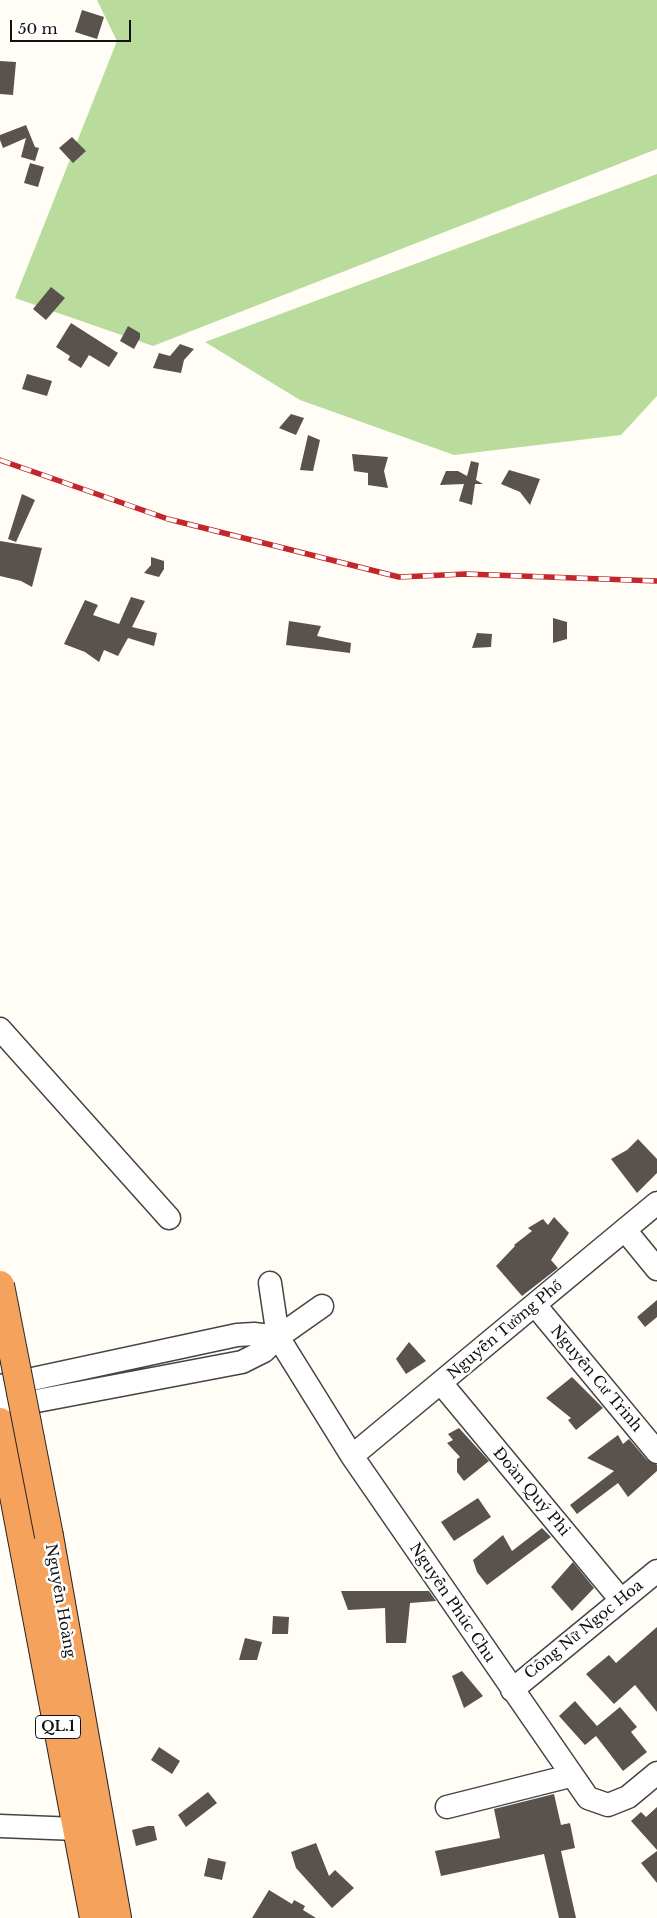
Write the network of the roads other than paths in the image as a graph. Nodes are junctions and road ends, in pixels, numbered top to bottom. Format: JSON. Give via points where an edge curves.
{"nodes":[{"id":1,"x":0,"y":1030,"type":"edge"},
{"id":2,"x":657,"y":1203,"type":"edge"},
{"id":3,"x":170,"y":1218,"type":"dead end"},
{"id":4,"x":625,"y":1230,"type":"junction"},
{"id":5,"x":657,"y":1269,"type":"edge"},
{"id":6,"x":270,"y":1283,"type":"dead end"},
{"id":7,"x":0,"y":1285,"type":"edge"},
{"id":8,"x":535,"y":1305,"type":"junction"},
{"id":9,"x":322,"y":1306,"type":"dead end"},
{"id":10,"x":278,"y":1337,"type":"junction"},
{"id":11,"x":93,"y":1367,"type":"junction"},
{"id":12,"x":441,"y":1383,"type":"junction"},
{"id":13,"x":0,"y":1386,"type":"edge"},
{"id":14,"x":97,"y":1389,"type":"junction"},
{"id":15,"x":0,"y":1408,"type":"edge"},
{"id":16,"x":0,"y":1422,"type":"edge"},
{"id":17,"x":657,"y":1452,"type":"edge"},
{"id":18,"x":352,"y":1456,"type":"junction"},
{"id":19,"x":657,"y":1571,"type":"edge"},
{"id":20,"x":621,"y":1600,"type":"junction"},
{"id":21,"x":512,"y":1690,"type":"junction"},
{"id":22,"x":657,"y":1773,"type":"edge"},
{"id":23,"x":570,"y":1776,"type":"junction"},
{"id":24,"x":447,"y":1806,"type":"dead end"},
{"id":25,"x":0,"y":1826,"type":"edge"},
{"id":26,"x":77,"y":1828,"type":"junction"},
{"id":27,"x":94,"y":1918,"type":"edge"},
{"id":28,"x":117,"y":1918,"type":"edge"}],
"edges":[{"from":1,"to":3,"type":"street"},
{"from":2,"to":4,"type":"street","name":"Nguyễn Tường Phổ"},
{"from":4,"to":5,"type":"street"},
{"from":4,"to":8,"type":"street","name":"Nguyễn Tường Phổ"},
{"from":6,"to":10,"type":"street"},
{"from":7,"to":28,"type":"highway","name":"Nguyễn Hoàng","number":"QL.1","bridge":true,"via":[[49,1536]]},
{"from":8,"to":12,"type":"street","name":"Nguyễn Tường Phổ"},
{"from":8,"to":17,"type":"street","name":"Nguyễn Cư Trinh"},
{"from":9,"to":10,"type":"street"},
{"from":10,"to":11,"type":"street","via":[[237,1336]]},
{"from":10,"to":14,"type":"street","via":[[264,1351],[242,1362]]},
{"from":10,"to":18,"type":"street","name":"Nguyễn Phúc Chu"},
{"from":11,"to":13,"type":"street"},
{"from":11,"to":14,"type":"street"},
{"from":12,"to":18,"type":"street","name":"Nguyễn Tường Phổ"},
{"from":12,"to":20,"type":"street","name":"Đoàn Quý Phi"},
{"from":14,"to":15,"type":"street"},
{"from":16,"to":26,"type":"highway","name":"Nguyễn Hoàng","number":"QL.1"},
{"from":18,"to":21,"type":"street","name":"Nguyễn Phúc Chu"},
{"from":19,"to":20,"type":"street","name":"Công Nữ Ngọc Hoa"},
{"from":20,"to":21,"type":"street","name":"Công Nữ Ngọc Hoa"},
{"from":21,"to":23,"type":"street","name":"Nguyễn Phúc Chu"},
{"from":22,"to":23,"type":"street","name":"Nguyễn Phúc Chu","via":[[628,1797],[608,1805],[588,1798]]},
{"from":23,"to":24,"type":"street"},
{"from":25,"to":26,"type":"street"},
{"from":26,"to":27,"type":"highway","name":"Nguyễn Hoàng","number":"QL.1"}]}
